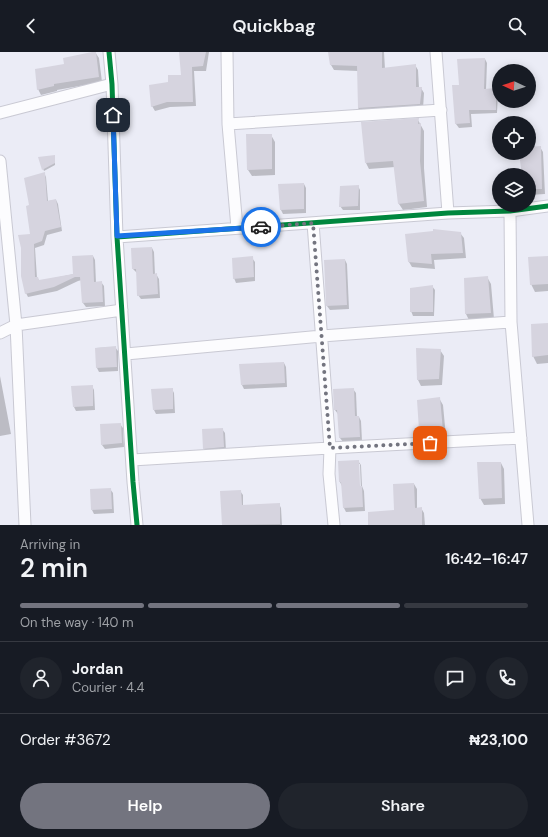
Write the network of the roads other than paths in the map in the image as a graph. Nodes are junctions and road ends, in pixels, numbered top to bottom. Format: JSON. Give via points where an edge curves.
{"nodes":[{"id":1,"x":109,"y":52,"type":"edge"},
{"id":2,"x":227,"y":52,"type":"edge"},
{"id":3,"x":436,"y":52,"type":"edge"},
{"id":4,"x":112,"y":84,"type":"junction"},
{"id":5,"x":441,"y":110,"type":"junction"},
{"id":6,"x":0,"y":113,"type":"edge"},
{"id":7,"x":228,"y":124,"type":"junction"},
{"id":8,"x":0,"y":161,"type":"edge"},
{"id":9,"x":548,"y":206,"type":"edge"},
{"id":10,"x":536,"y":208,"type":"edge"},
{"id":11,"x":492,"y":212,"type":"edge"},
{"id":12,"x":510,"y":212,"type":"edge"},
{"id":13,"x":448,"y":213,"type":"junction"},
{"id":14,"x":313,"y":223,"type":"junction"},
{"id":15,"x":237,"y":228,"type":"junction"},
{"id":16,"x":117,"y":236,"type":"junction"},
{"id":17,"x":122,"y":310,"type":"junction"},
{"id":18,"x":511,"y":322,"type":"junction"},
{"id":19,"x":16,"y":325,"type":"junction"},
{"id":20,"x":0,"y":333,"type":"edge"},
{"id":21,"x":322,"y":336,"type":"junction"},
{"id":22,"x":126,"y":354,"type":"junction"},
{"id":23,"x":521,"y":438,"type":"junction"},
{"id":24,"x":330,"y":448,"type":"junction"},
{"id":25,"x":132,"y":460,"type":"junction"},
{"id":26,"x":25,"y":525,"type":"edge"},
{"id":27,"x":137,"y":525,"type":"edge"},
{"id":28,"x":334,"y":525,"type":"edge"},
{"id":29,"x":528,"y":525,"type":"edge"}],
"edges":[{"from":1,"to":4,"type":"street"},
{"from":2,"to":7,"type":"street"},
{"from":3,"to":5,"type":"street"},
{"from":4,"to":6,"type":"street"},
{"from":4,"to":16,"type":"street"},
{"from":5,"to":7,"type":"street"},
{"from":5,"to":13,"type":"street"},
{"from":7,"to":15,"type":"street"},
{"from":8,"to":19,"type":"street"},
{"from":9,"to":10,"type":"street"},
{"from":11,"to":13,"type":"street"},
{"from":12,"to":18,"type":"street"},
{"from":13,"to":14,"type":"street"},
{"from":14,"to":15,"type":"street"},
{"from":14,"to":21,"type":"street"},
{"from":15,"to":16,"type":"street"},
{"from":16,"to":17,"type":"street"},
{"from":17,"to":19,"type":"street"},
{"from":17,"to":22,"type":"street"},
{"from":18,"to":21,"type":"street"},
{"from":18,"to":23,"type":"street"},
{"from":19,"to":20,"type":"street"},
{"from":19,"to":26,"type":"street"},
{"from":21,"to":22,"type":"street"},
{"from":21,"to":24,"type":"street"},
{"from":22,"to":25,"type":"street"},
{"from":23,"to":24,"type":"street"},
{"from":23,"to":29,"type":"street"},
{"from":24,"to":25,"type":"street"},
{"from":24,"to":28,"type":"street","via":[[329,474]]},
{"from":25,"to":27,"type":"street"}]}
